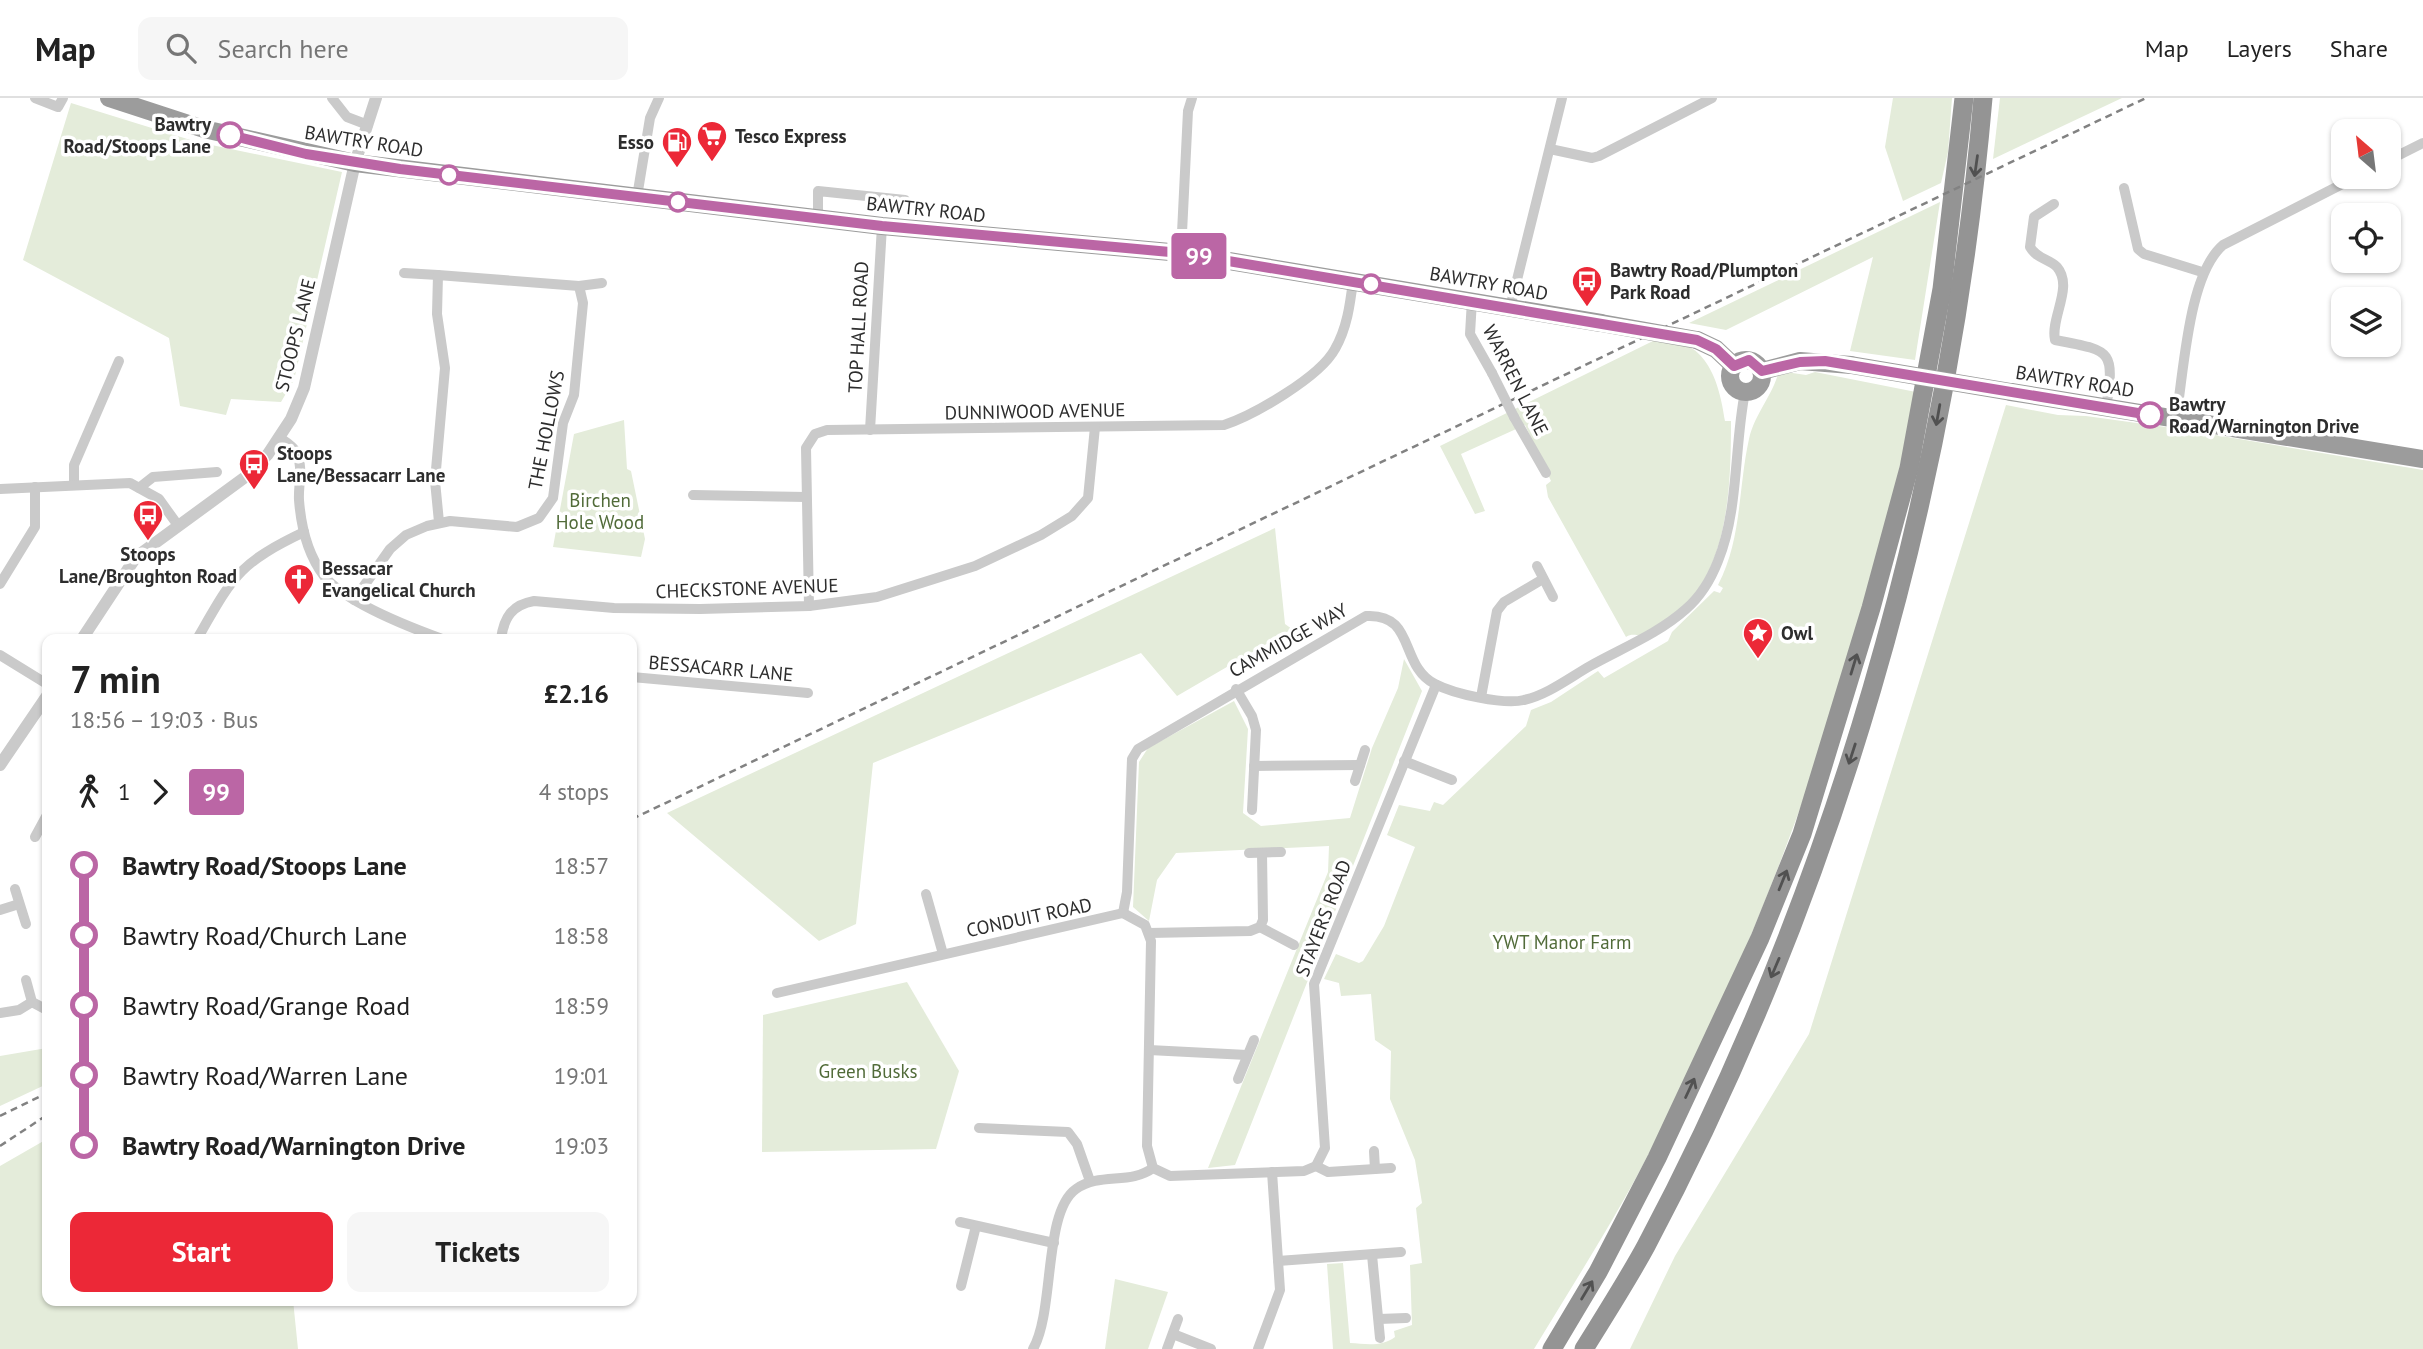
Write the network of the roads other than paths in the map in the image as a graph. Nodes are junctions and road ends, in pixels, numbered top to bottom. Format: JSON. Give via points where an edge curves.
{"nodes":[{"id":1,"x":35,"y":98,"type":"edge"},
{"id":2,"x":63,"y":98,"type":"edge"},
{"id":3,"x":109,"y":98,"type":"edge"},
{"id":4,"x":332,"y":98,"type":"edge"},
{"id":5,"x":376,"y":98,"type":"edge"},
{"id":6,"x":659,"y":98,"type":"edge"},
{"id":7,"x":1192,"y":98,"type":"edge"},
{"id":8,"x":1562,"y":98,"type":"edge"},
{"id":9,"x":1712,"y":98,"type":"edge"},
{"id":10,"x":1964,"y":98,"type":"edge"},
{"id":11,"x":1983,"y":98,"type":"edge"},
{"id":12,"x":368,"y":125,"type":"junction"},
{"id":13,"x":2423,"y":143,"type":"edge"},
{"id":14,"x":1550,"y":149,"type":"junction"},
{"id":15,"x":2401,"y":154,"type":"edge"},
{"id":16,"x":355,"y":163,"type":"junction"},
{"id":17,"x":2124,"y":188,"type":"dead end"},
{"id":18,"x":2332,"y":189,"type":"edge"},
{"id":19,"x":637,"y":197,"type":"junction"},
{"id":20,"x":905,"y":200,"type":"dead end"},
{"id":21,"x":2054,"y":204,"type":"dead end"},
{"id":22,"x":818,"y":218,"type":"junction"},
{"id":23,"x":882,"y":226,"type":"junction"},
{"id":24,"x":1181,"y":253,"type":"junction"},
{"id":25,"x":2202,"y":272,"type":"junction"},
{"id":26,"x":404,"y":273,"type":"dead end"},
{"id":27,"x":438,"y":275,"type":"junction"},
{"id":28,"x":1353,"y":281,"type":"junction"},
{"id":29,"x":603,"y":283,"type":"dead end"},
{"id":30,"x":579,"y":286,"type":"junction"},
{"id":31,"x":1472,"y":300,"type":"junction"},
{"id":32,"x":1510,"y":308,"type":"junction"},
{"id":33,"x":119,"y":361,"type":"dead end"},
{"id":34,"x":1734,"y":366,"type":"junction"},
{"id":35,"x":1762,"y":371,"type":"junction"},
{"id":36,"x":1745,"y":392,"type":"junction"},
{"id":37,"x":2106,"y":409,"type":"junction"},
{"id":38,"x":2176,"y":418,"type":"junction"},
{"id":39,"x":1095,"y":427,"type":"junction"},
{"id":40,"x":870,"y":430,"type":"junction"},
{"id":41,"x":280,"y":438,"type":"junction"},
{"id":42,"x":2423,"y":458,"type":"edge"},
{"id":43,"x":217,"y":472,"type":"dead end"},
{"id":44,"x":1546,"y":473,"type":"dead end"},
{"id":45,"x":74,"y":485,"type":"junction"},
{"id":46,"x":35,"y":488,"type":"junction"},
{"id":47,"x":139,"y":488,"type":"junction"},
{"id":48,"x":0,"y":489,"type":"edge"},
{"id":49,"x":693,"y":495,"type":"dead end"},
{"id":50,"x":806,"y":497,"type":"junction"},
{"id":51,"x":439,"y":522,"type":"junction"},
{"id":52,"x":177,"y":524,"type":"junction"},
{"id":53,"x":304,"y":532,"type":"junction"},
{"id":54,"x":1537,"y":566,"type":"dead end"},
{"id":55,"x":1543,"y":579,"type":"junction"},
{"id":56,"x":0,"y":584,"type":"edge"},
{"id":57,"x":1553,"y":597,"type":"dead end"},
{"id":58,"x":354,"y":600,"type":"junction"},
{"id":59,"x":809,"y":606,"type":"junction"},
{"id":60,"x":85,"y":634,"type":"edge"},
{"id":61,"x":200,"y":634,"type":"edge"},
{"id":62,"x":428,"y":634,"type":"edge"},
{"id":63,"x":502,"y":634,"type":"edge"},
{"id":64,"x":0,"y":654,"type":"edge"},
{"id":65,"x":637,"y":677,"type":"edge"},
{"id":66,"x":42,"y":681,"type":"edge"},
{"id":67,"x":1436,"y":685,"type":"junction"},
{"id":68,"x":1236,"y":689,"type":"junction"},
{"id":69,"x":807,"y":694,"type":"dead end"},
{"id":70,"x":1481,"y":697,"type":"junction"},
{"id":71,"x":42,"y":703,"type":"edge"},
{"id":72,"x":1365,"y":750,"type":"dead end"},
{"id":73,"x":1404,"y":761,"type":"junction"},
{"id":74,"x":0,"y":765,"type":"edge"},
{"id":75,"x":1360,"y":765,"type":"junction"},
{"id":76,"x":1254,"y":766,"type":"junction"},
{"id":77,"x":1452,"y":780,"type":"dead end"},
{"id":78,"x":1354,"y":781,"type":"dead end"},
{"id":79,"x":1252,"y":810,"type":"dead end"},
{"id":80,"x":42,"y":827,"type":"edge"},
{"id":81,"x":35,"y":837,"type":"dead end"},
{"id":82,"x":1281,"y":852,"type":"dead end"},
{"id":83,"x":1249,"y":853,"type":"dead end"},
{"id":84,"x":1262,"y":853,"type":"junction"},
{"id":85,"x":15,"y":888,"type":"dead end"},
{"id":86,"x":926,"y":894,"type":"dead end"},
{"id":87,"x":19,"y":904,"type":"junction"},
{"id":88,"x":0,"y":910,"type":"edge"},
{"id":89,"x":1123,"y":914,"type":"junction"},
{"id":90,"x":26,"y":924,"type":"dead end"},
{"id":91,"x":1260,"y":927,"type":"junction"},
{"id":92,"x":1149,"y":933,"type":"junction"},
{"id":93,"x":1294,"y":945,"type":"dead end"},
{"id":94,"x":943,"y":954,"type":"junction"},
{"id":95,"x":26,"y":980,"type":"dead end"},
{"id":96,"x":776,"y":993,"type":"dead end"},
{"id":97,"x":32,"y":1002,"type":"junction"},
{"id":98,"x":42,"y":1007,"type":"edge"},
{"id":99,"x":0,"y":1013,"type":"edge"},
{"id":100,"x":1254,"y":1040,"type":"dead end"},
{"id":101,"x":1149,"y":1050,"type":"junction"},
{"id":102,"x":1247,"y":1055,"type":"junction"},
{"id":103,"x":1238,"y":1079,"type":"dead end"},
{"id":104,"x":979,"y":1128,"type":"dead end"},
{"id":105,"x":1374,"y":1151,"type":"dead end"},
{"id":106,"x":1316,"y":1166,"type":"junction"},
{"id":107,"x":1153,"y":1168,"type":"junction"},
{"id":108,"x":1391,"y":1168,"type":"dead end"},
{"id":109,"x":1375,"y":1169,"type":"junction"},
{"id":110,"x":1272,"y":1172,"type":"junction"},
{"id":111,"x":1090,"y":1181,"type":"junction"},
{"id":112,"x":960,"y":1222,"type":"dead end"},
{"id":113,"x":976,"y":1226,"type":"junction"},
{"id":114,"x":1054,"y":1244,"type":"junction"},
{"id":115,"x":1401,"y":1252,"type":"dead end"},
{"id":116,"x":1372,"y":1255,"type":"junction"},
{"id":117,"x":1278,"y":1261,"type":"junction"},
{"id":118,"x":961,"y":1286,"type":"dead end"},
{"id":119,"x":1406,"y":1318,"type":"dead end"},
{"id":120,"x":1178,"y":1319,"type":"dead end"},
{"id":121,"x":1379,"y":1319,"type":"junction"},
{"id":122,"x":1173,"y":1334,"type":"junction"},
{"id":123,"x":1380,"y":1338,"type":"dead end"},
{"id":124,"x":1033,"y":1349,"type":"edge"},
{"id":125,"x":1167,"y":1349,"type":"edge"},
{"id":126,"x":1211,"y":1349,"type":"edge"},
{"id":127,"x":1258,"y":1349,"type":"edge"},
{"id":128,"x":1552,"y":1349,"type":"edge"},
{"id":129,"x":1584,"y":1349,"type":"edge"}],
"edges":[{"from":1,"to":2,"type":"street","via":[[58,107]]},
{"from":3,"to":16,"type":"highway","name":"BAWTRY ROAD","via":[[204,129]]},
{"from":4,"to":12,"type":"street","via":[[347,117]]},
{"from":5,"to":12,"type":"street","name":"STOOPS LANE"},
{"from":6,"to":19,"type":"street","via":[[650,118]]},
{"from":7,"to":24,"type":"street"},
{"from":8,"to":14,"type":"street"},
{"from":9,"to":14,"type":"street","via":[[1599,156]]},
{"from":128,"to":10,"type":"highway","one_way":true,"via":[[1657,1157],[1760,938],[1802,834],[1909,468],[1942,289]]},
{"from":11,"to":129,"type":"highway","one_way":true,"via":[[1928,474],[1876,677],[1833,812],[1783,949],[1731,1070],[1645,1247]]},
{"from":12,"to":16,"type":"street","name":"STOOPS LANE"},
{"from":13,"to":15,"type":"street"},
{"from":14,"to":32,"type":"street"},
{"from":16,"to":19,"type":"highway","name":"BAWTRY ROAD"},
{"from":16,"to":41,"type":"street","name":"STOOPS LANE","via":[[304,388]]},
{"from":17,"to":25,"type":"street","via":[[2138,249]]},
{"from":18,"to":25,"type":"street","via":[[2223,244]]},
{"from":19,"to":22,"type":"highway","name":"BAWTRY ROAD"},
{"from":20,"to":22,"type":"street","via":[[818,191]]},
{"from":21,"to":37,"type":"street","via":[[2034,217],[2030,247],[2057,266],[2062,277],[2055,340],[2094,348],[2111,364]]},
{"from":22,"to":23,"type":"highway","name":"BAWTRY ROAD"},
{"from":23,"to":24,"type":"highway","name":"BAWTRY ROAD"},
{"from":23,"to":40,"type":"street","name":"TOP HALL ROAD"},
{"from":24,"to":28,"type":"highway","name":"BAWTRY ROAD"},
{"from":25,"to":38,"type":"street"},
{"from":26,"to":27,"type":"street"},
{"from":27,"to":30,"type":"street"},
{"from":27,"to":51,"type":"street","via":[[437,314],[445,368],[435,481]]},
{"from":28,"to":31,"type":"highway","name":"BAWTRY ROAD"},
{"from":28,"to":39,"type":"street","name":"DUNNIWOOD AVENUE","via":[[1344,331],[1333,352],[1246,418],[1204,427]]},
{"from":29,"to":30,"type":"street"},
{"from":30,"to":51,"type":"street","name":"THE HOLLOWS","via":[[583,303],[574,395],[563,423],[553,498],[528,525]]},
{"from":31,"to":32,"type":"highway","name":"BAWTRY ROAD"},
{"from":31,"to":44,"type":"street","name":"WARREN LANE","bridge":true,"via":[[1470,334]]},
{"from":32,"to":34,"type":"highway","name":"BAWTRY ROAD","bridge":true,"via":[[1697,340],[1716,349]]},
{"from":33,"to":45,"type":"street","via":[[74,465]]},
{"from":34,"to":35,"type":"highway","name":"BAWTRY ROAD","via":[[1749,360]]},
{"from":34,"to":36,"type":"highway","name":"BAWTRY ROAD","via":[[1731,382]]},
{"from":35,"to":36,"type":"highway","via":[[1759,386]]},
{"from":35,"to":37,"type":"highway","name":"BAWTRY ROAD","bridge":true,"via":[[1800,362],[1851,365]]},
{"from":36,"to":70,"type":"street","via":[[1728,523],[1706,588],[1688,608],[1641,639],[1537,696],[1511,702]]},
{"from":37,"to":38,"type":"highway","name":"BAWTRY ROAD"},
{"from":38,"to":42,"type":"highway","name":"BAWTRY ROAD"},
{"from":39,"to":40,"type":"street","name":"DUNNIWOOD AVENUE"},
{"from":39,"to":59,"type":"street","name":"CHECKSTONE AVENUE","via":[[1087,498],[1072,516],[975,566],[877,597]]},
{"from":40,"to":50,"type":"street","name":"DUNNIWOOD AVENUE","via":[[815,434],[806,448]]},
{"from":41,"to":52,"type":"street","name":"STOOPS LANE","via":[[248,475]]},
{"from":41,"to":53,"type":"street","via":[[299,460]]},
{"from":43,"to":47,"type":"street","via":[[153,477]]},
{"from":45,"to":46,"type":"street"},
{"from":45,"to":47,"type":"street","via":[[130,483]]},
{"from":46,"to":48,"type":"street"},
{"from":46,"to":56,"type":"street","via":[[35,527]]},
{"from":47,"to":52,"type":"street","via":[[159,499]]},
{"from":49,"to":50,"type":"street"},
{"from":50,"to":59,"type":"street","name":"DUNNIWOOD AVENUE"},
{"from":51,"to":58,"type":"street","name":"THE HOLLOWS","via":[[390,549]]},
{"from":52,"to":60,"type":"street","name":"STOOPS LANE","via":[[136,557]]},
{"from":53,"to":58,"type":"street","via":[[324,576]]},
{"from":53,"to":61,"type":"street","via":[[247,564],[232,579]]},
{"from":54,"to":55,"type":"street"},
{"from":55,"to":57,"type":"street"},
{"from":55,"to":70,"type":"street","via":[[1497,611]]},
{"from":58,"to":62,"type":"street"},
{"from":59,"to":63,"type":"street","name":"CHECKSTONE AVENUE","via":[[653,609],[534,601],[508,614]]},
{"from":64,"to":66,"type":"street"},
{"from":65,"to":69,"type":"street","name":"BESSACARR LANE"},
{"from":67,"to":68,"type":"street","name":"CAMMIDGE WAY","via":[[1418,668],[1393,621],[1382,615],[1366,616]]},
{"from":67,"to":70,"type":"street"},
{"from":67,"to":73,"type":"street","name":"STAYERS ROAD"},
{"from":68,"to":76,"type":"street","via":[[1256,730]]},
{"from":68,"to":89,"type":"street","name":"CAMMIDGE WAY","via":[[1144,743],[1132,759]]},
{"from":71,"to":74,"type":"street"},
{"from":72,"to":75,"type":"street"},
{"from":73,"to":77,"type":"street"},
{"from":73,"to":106,"type":"street","name":"STAYERS ROAD","via":[[1314,984],[1325,1148]]},
{"from":75,"to":76,"type":"street"},
{"from":75,"to":78,"type":"street"},
{"from":76,"to":79,"type":"street"},
{"from":80,"to":81,"type":"street"},
{"from":82,"to":84,"type":"street"},
{"from":83,"to":84,"type":"street"},
{"from":84,"to":91,"type":"street"},
{"from":85,"to":87,"type":"street"},
{"from":86,"to":94,"type":"street","name":"CONDUIT ROAD"},
{"from":87,"to":88,"type":"street"},
{"from":87,"to":90,"type":"street"},
{"from":89,"to":92,"type":"street","via":[[1145,925]]},
{"from":89,"to":94,"type":"street","name":"CONDUIT ROAD"},
{"from":91,"to":92,"type":"street"},
{"from":91,"to":93,"type":"street"},
{"from":92,"to":101,"type":"street"},
{"from":94,"to":96,"type":"street","name":"CONDUIT ROAD"},
{"from":95,"to":97,"type":"street"},
{"from":97,"to":98,"type":"street"},
{"from":97,"to":99,"type":"street"},
{"from":100,"to":102,"type":"street"},
{"from":101,"to":102,"type":"street"},
{"from":101,"to":107,"type":"street","via":[[1147,1146]]},
{"from":102,"to":103,"type":"street"},
{"from":104,"to":111,"type":"street","via":[[1068,1132]]},
{"from":105,"to":109,"type":"street"},
{"from":106,"to":109,"type":"street","via":[[1328,1172]]},
{"from":106,"to":110,"type":"street"},
{"from":107,"to":110,"type":"street","via":[[1170,1175]]},
{"from":107,"to":111,"type":"street","via":[[1135,1177]]},
{"from":108,"to":109,"type":"street"},
{"from":110,"to":117,"type":"street"},
{"from":111,"to":114,"type":"street","via":[[1065,1201]]},
{"from":112,"to":113,"type":"street"},
{"from":113,"to":114,"type":"street"},
{"from":113,"to":118,"type":"street"},
{"from":114,"to":124,"type":"street","via":[[1042,1329]]},
{"from":115,"to":116,"type":"street"},
{"from":116,"to":117,"type":"street"},
{"from":116,"to":121,"type":"street"},
{"from":117,"to":127,"type":"street","via":[[1278,1297]]},
{"from":119,"to":121,"type":"street"},
{"from":120,"to":122,"type":"street"},
{"from":121,"to":123,"type":"street"},
{"from":122,"to":125,"type":"street"},
{"from":122,"to":126,"type":"street"}]}
